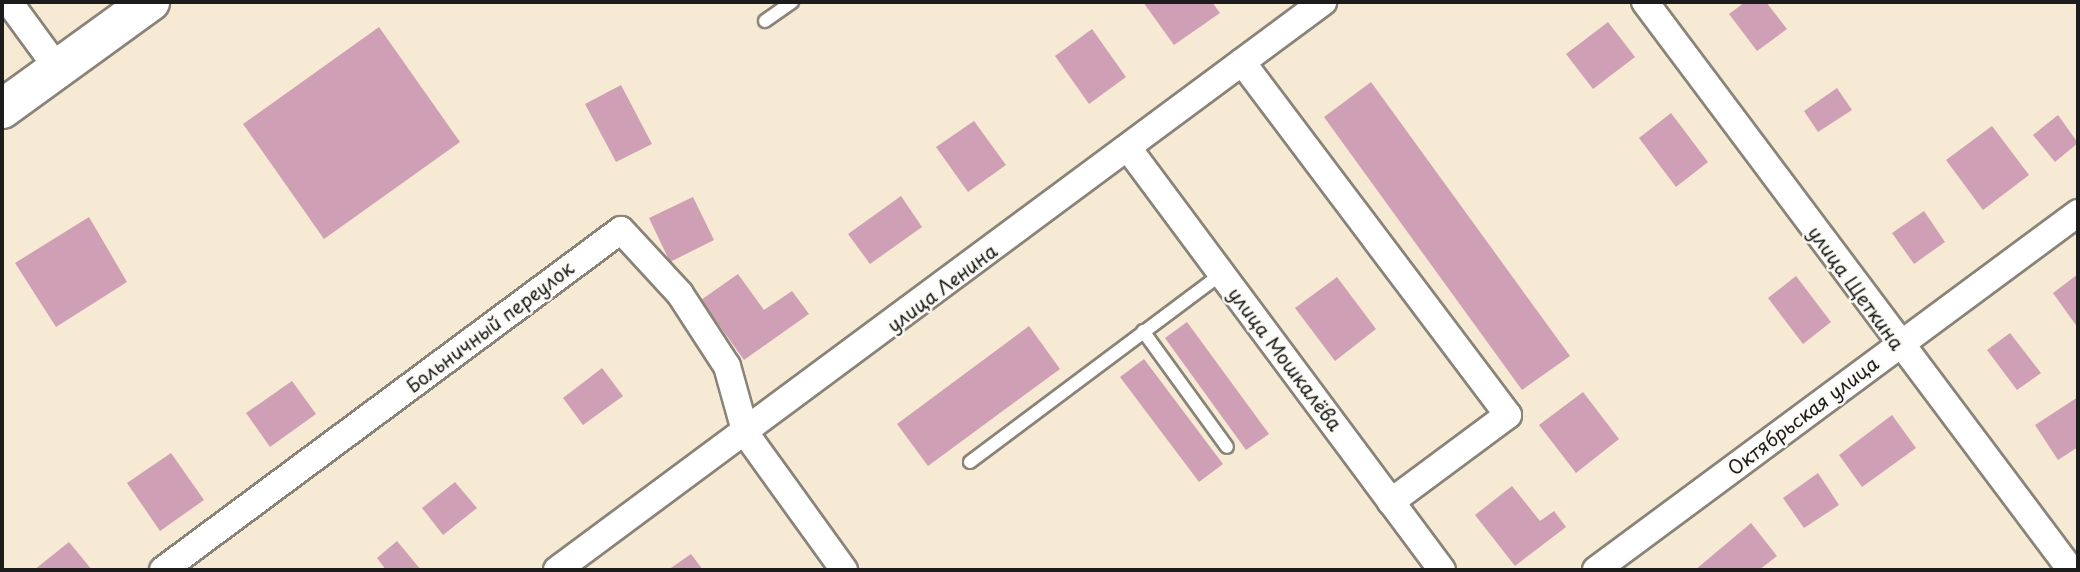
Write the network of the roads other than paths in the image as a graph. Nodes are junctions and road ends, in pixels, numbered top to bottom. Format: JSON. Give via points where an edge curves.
{"nodes":[{"id":1,"x":9,"y":2,"type":"edge"},
{"id":2,"x":150,"y":2,"type":"edge"},
{"id":3,"x":792,"y":2,"type":"edge"},
{"id":4,"x":1323,"y":2,"type":"edge"},
{"id":5,"x":1645,"y":2,"type":"edge"},
{"id":6,"x":765,"y":21,"type":"dead end"},
{"id":7,"x":1242,"y":62,"type":"junction"},
{"id":8,"x":58,"y":69,"type":"junction"},
{"id":9,"x":2,"y":109,"type":"edge"},
{"id":10,"x":1128,"y":148,"type":"junction"},
{"id":11,"x":2078,"y":213,"type":"edge"},
{"id":12,"x":1221,"y":274,"type":"junction"},
{"id":13,"x":1143,"y":331,"type":"junction"},
{"id":14,"x":1898,"y":346,"type":"junction"},
{"id":15,"x":746,"y":435,"type":"junction"},
{"id":16,"x":1227,"y":447,"type":"dead end"},
{"id":17,"x":970,"y":462,"type":"dead end"},
{"id":18,"x":1391,"y":502,"type":"junction"},
{"id":19,"x":163,"y":570,"type":"edge"},
{"id":20,"x":558,"y":570,"type":"edge"},
{"id":21,"x":844,"y":570,"type":"edge"},
{"id":22,"x":1442,"y":570,"type":"edge"},
{"id":23,"x":1596,"y":570,"type":"edge"},
{"id":24,"x":2071,"y":570,"type":"edge"}],
"edges":[{"from":1,"to":8,"type":"street"},
{"from":2,"to":8,"type":"main road"},
{"from":3,"to":6,"type":"lane"},
{"from":4,"to":7,"type":"street","name":"улица Ленина"},
{"from":5,"to":14,"type":"street","name":"улица Щеткина"},
{"from":7,"to":10,"type":"street","name":"улица Ленина"},
{"from":7,"to":18,"type":"street","via":[[1508,415]]},
{"from":8,"to":9,"type":"main road"},
{"from":10,"to":12,"type":"street","name":"улица Мошкалёва"},
{"from":10,"to":15,"type":"street","name":"улица Ленина"},
{"from":11,"to":14,"type":"street","name":"Октябрьская улица"},
{"from":12,"to":13,"type":"lane"},
{"from":12,"to":18,"type":"street","name":"улица Мошкалёва"},
{"from":13,"to":16,"type":"lane"},
{"from":13,"to":17,"type":"lane"},
{"from":14,"to":23,"type":"street","name":"Октябрьская улица"},
{"from":14,"to":24,"type":"street","name":"улица Щеткина"},
{"from":15,"to":19,"type":"street","name":"Больничный переулок","via":[[727,366],[680,294],[621,230]]},
{"from":15,"to":20,"type":"street","name":"улица Ленина"},
{"from":15,"to":21,"type":"street"},
{"from":18,"to":22,"type":"street","name":"улица Мошкалёва"}]}
